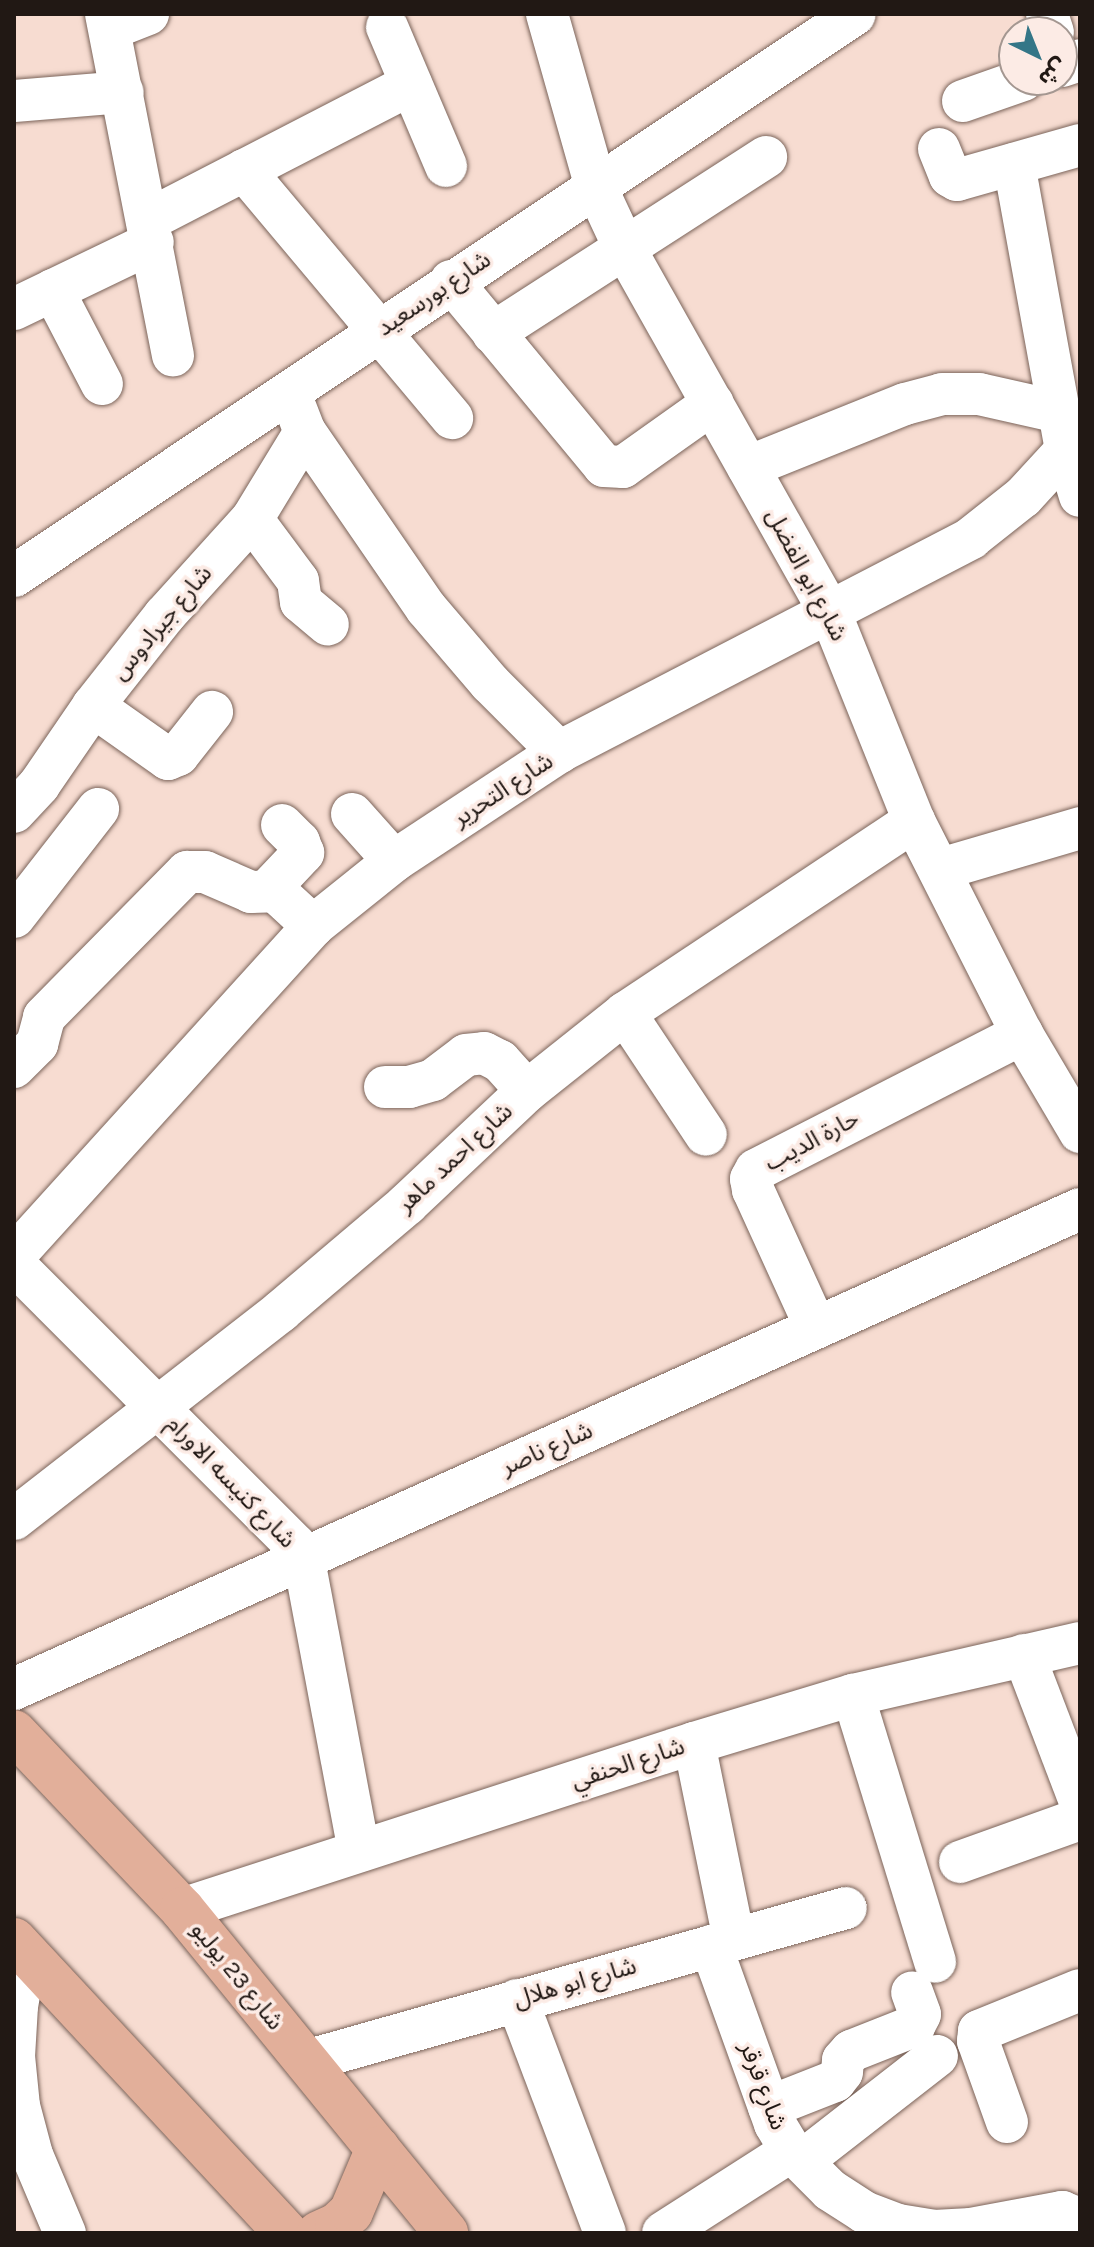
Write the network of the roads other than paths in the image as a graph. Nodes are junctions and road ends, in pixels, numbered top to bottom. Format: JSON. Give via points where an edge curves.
{"nodes":[{"id":1,"x":547,"y":14,"type":"edge"},
{"id":2,"x":855,"y":14,"type":"edge"},
{"id":3,"x":121,"y":19,"type":"edge"},
{"id":4,"x":387,"y":27,"type":"dead end"},
{"id":5,"x":411,"y":84,"type":"junction"},
{"id":6,"x":998,"y":89,"type":"edge"},
{"id":7,"x":123,"y":92,"type":"junction"},
{"id":8,"x":14,"y":101,"type":"edge"},
{"id":9,"x":963,"y":101,"type":"dead end"},
{"id":10,"x":1080,"y":145,"type":"edge"},
{"id":11,"x":939,"y":149,"type":"dead end"},
{"id":12,"x":766,"y":157,"type":"dead end"},
{"id":13,"x":1014,"y":164,"type":"junction"},
{"id":14,"x":446,"y":166,"type":"dead end"},
{"id":15,"x":244,"y":170,"type":"junction"},
{"id":16,"x":596,"y":187,"type":"junction"},
{"id":17,"x":151,"y":231,"type":"junction"},
{"id":18,"x":624,"y":247,"type":"junction"},
{"id":19,"x":451,"y":281,"type":"junction"},
{"id":20,"x":53,"y":290,"type":"junction"},
{"id":21,"x":14,"y":309,"type":"edge"},
{"id":22,"x":380,"y":331,"type":"junction"},
{"id":23,"x":493,"y":333,"type":"junction"},
{"id":24,"x":173,"y":355,"type":"dead end"},
{"id":25,"x":102,"y":384,"type":"dead end"},
{"id":26,"x":290,"y":392,"type":"junction"},
{"id":27,"x":713,"y":403,"type":"junction"},
{"id":28,"x":452,"y":418,"type":"dead end"},
{"id":29,"x":305,"y":432,"type":"junction"},
{"id":30,"x":1068,"y":434,"type":"edge"},
{"id":31,"x":748,"y":467,"type":"junction"},
{"id":32,"x":1080,"y":496,"type":"edge"},
{"id":33,"x":252,"y":519,"type":"junction"},
{"id":34,"x":14,"y":576,"type":"edge"},
{"id":35,"x":830,"y":612,"type":"junction"},
{"id":36,"x":328,"y":625,"type":"dead end"},
{"id":37,"x":93,"y":706,"type":"junction"},
{"id":38,"x":212,"y":712,"type":"dead end"},
{"id":39,"x":559,"y":752,"type":"junction"},
{"id":40,"x":98,"y":809,"type":"dead end"},
{"id":41,"x":14,"y":812,"type":"edge"},
{"id":42,"x":352,"y":814,"type":"dead end"},
{"id":43,"x":914,"y":821,"type":"junction"},
{"id":44,"x":282,"y":825,"type":"dead end"},
{"id":45,"x":1080,"y":828,"type":"edge"},
{"id":46,"x":394,"y":861,"type":"junction"},
{"id":47,"x":941,"y":869,"type":"junction"},
{"id":48,"x":269,"y":889,"type":"junction"},
{"id":49,"x":14,"y":917,"type":"edge"},
{"id":50,"x":313,"y":926,"type":"junction"},
{"id":51,"x":625,"y":1013,"type":"junction"},
{"id":52,"x":1022,"y":1034,"type":"junction"},
{"id":53,"x":14,"y":1067,"type":"edge"},
{"id":54,"x":385,"y":1087,"type":"dead end"},
{"id":55,"x":527,"y":1091,"type":"junction"},
{"id":56,"x":1080,"y":1132,"type":"edge"},
{"id":57,"x":706,"y":1135,"type":"dead end"},
{"id":58,"x":1080,"y":1209,"type":"edge"},
{"id":59,"x":14,"y":1256,"type":"edge"},
{"id":60,"x":14,"y":1264,"type":"edge"},
{"id":61,"x":816,"y":1328,"type":"junction"},
{"id":62,"x":157,"y":1407,"type":"junction"},
{"id":63,"x":14,"y":1519,"type":"edge"},
{"id":64,"x":304,"y":1560,"type":"junction"},
{"id":65,"x":1080,"y":1643,"type":"edge"},
{"id":66,"x":1024,"y":1655,"type":"junction"},
{"id":67,"x":14,"y":1689,"type":"edge"},
{"id":68,"x":853,"y":1695,"type":"junction"},
{"id":69,"x":14,"y":1732,"type":"edge"},
{"id":70,"x":694,"y":1743,"type":"junction"},
{"id":71,"x":1080,"y":1802,"type":"edge"},
{"id":72,"x":1080,"y":1819,"type":"edge"},
{"id":73,"x":359,"y":1851,"type":"junction"},
{"id":74,"x":960,"y":1862,"type":"dead end"},
{"id":75,"x":846,"y":1908,"type":"dead end"},
{"id":76,"x":182,"y":1909,"type":"junction"},
{"id":77,"x":723,"y":1942,"type":"junction"},
{"id":78,"x":20,"y":1948,"type":"edge"},
{"id":79,"x":1080,"y":1990,"type":"edge"},
{"id":80,"x":517,"y":2000,"type":"junction"},
{"id":81,"x":937,"y":2056,"type":"dead end"},
{"id":82,"x":306,"y":2061,"type":"junction"},
{"id":83,"x":769,"y":2107,"type":"junction"},
{"id":84,"x":1007,"y":2122,"type":"dead end"},
{"id":85,"x":378,"y":2148,"type":"junction"},
{"id":86,"x":796,"y":2156,"type":"junction"},
{"id":87,"x":1077,"y":2214,"type":"edge"},
{"id":88,"x":859,"y":2222,"type":"edge"},
{"id":89,"x":56,"y":2230,"type":"edge"},
{"id":90,"x":298,"y":2232,"type":"edge"},
{"id":91,"x":446,"y":2233,"type":"edge"},
{"id":92,"x":605,"y":2233,"type":"edge"},
{"id":93,"x":663,"y":2233,"type":"edge"}],
"edges":[{"from":1,"to":16,"type":"street","name":"شارع ابو الفضل"},
{"from":2,"to":16,"type":"street","name":"شارع بورسعيد"},
{"from":3,"to":7,"type":"street"},
{"from":4,"to":5,"type":"street"},
{"from":5,"to":14,"type":"street"},
{"from":5,"to":15,"type":"street"},
{"from":6,"to":9,"type":"street"},
{"from":7,"to":8,"type":"street"},
{"from":7,"to":17,"type":"street"},
{"from":10,"to":13,"type":"street"},
{"from":11,"to":13,"type":"street","via":[[950,176],[957,180]]},
{"from":12,"to":18,"type":"street"},
{"from":13,"to":30,"type":"street"},
{"from":15,"to":17,"type":"street"},
{"from":15,"to":22,"type":"street"},
{"from":16,"to":18,"type":"street","name":"شارع ابو الفضل"},
{"from":16,"to":19,"type":"street","name":"شارع بورسعيد"},
{"from":17,"to":20,"type":"street"},
{"from":17,"to":24,"type":"street"},
{"from":18,"to":23,"type":"street"},
{"from":18,"to":27,"type":"street","name":"شارع ابو الفضل"},
{"from":19,"to":22,"type":"street","name":"شارع بورسعيد"},
{"from":19,"to":23,"type":"street"},
{"from":20,"to":21,"type":"street"},
{"from":20,"to":25,"type":"street"},
{"from":22,"to":26,"type":"street","name":"شارع بورسعيد"},
{"from":22,"to":28,"type":"street"},
{"from":23,"to":27,"type":"street","via":[[598,462],[610,468],[623,467]]},
{"from":26,"to":29,"type":"street"},
{"from":26,"to":34,"type":"street","name":"شارع بورسعيد"},
{"from":27,"to":31,"type":"street","name":"شارع ابو الفضل"},
{"from":29,"to":33,"type":"street","name":"شارع جيرادوس"},
{"from":29,"to":39,"type":"street","via":[[426,608]]},
{"from":30,"to":31,"type":"street","via":[[979,394],[942,394]]},
{"from":30,"to":32,"type":"street"},
{"from":30,"to":35,"type":"street","name":"شارع التحرير","via":[[1023,497],[971,538]]},
{"from":31,"to":35,"type":"street","name":"شارع ابو الفضل"},
{"from":33,"to":36,"type":"street","via":[[298,581],[299,599]]},
{"from":33,"to":37,"type":"street","name":"شارع جيرادوس","via":[[164,616]]},
{"from":35,"to":39,"type":"street","name":"شارع التحرير"},
{"from":35,"to":43,"type":"street","name":"شارع ابو الفضل"},
{"from":37,"to":38,"type":"street","via":[[168,759],[178,755]]},
{"from":37,"to":41,"type":"street","name":"شارع جيرادوس"},
{"from":39,"to":46,"type":"street","name":"شارع التحرير"},
{"from":40,"to":49,"type":"street"},
{"from":42,"to":46,"type":"street"},
{"from":43,"to":47,"type":"street","name":"شارع ابو الفضل"},
{"from":43,"to":51,"type":"street","name":"شارع احمد ماهر"},
{"from":44,"to":48,"type":"street","via":[[303,853]]},
{"from":45,"to":47,"type":"street"},
{"from":46,"to":50,"type":"street","name":"شارع التحرير"},
{"from":47,"to":52,"type":"street","name":"شارع ابو الفضل"},
{"from":48,"to":50,"type":"street"},
{"from":48,"to":53,"type":"street","via":[[251,892],[199,870],[181,876],[44,1017],[37,1044]]},
{"from":50,"to":59,"type":"street","name":"شارع التحرير"},
{"from":51,"to":55,"type":"street","name":"شارع احمد ماهر"},
{"from":51,"to":57,"type":"street"},
{"from":52,"to":56,"type":"street","name":"شارع ابو الفضل"},
{"from":52,"to":61,"type":"street","name":"حارة الديب","via":[[753,1174],[753,1190]]},
{"from":54,"to":55,"type":"street","via":[[433,1080],[466,1055],[484,1053],[500,1061]]},
{"from":55,"to":62,"type":"street","name":"شارع احمد ماهر","via":[[407,1204]]},
{"from":58,"to":61,"type":"street","name":"شارع ناصر"},
{"from":60,"to":62,"type":"street","name":"شارع كنيسه الاورام"},
{"from":61,"to":64,"type":"street","name":"شارع ناصر"},
{"from":62,"to":63,"type":"street","name":"شارع احمد ماهر"},
{"from":62,"to":64,"type":"street","name":"شارع كنيسه الاورام"},
{"from":64,"to":67,"type":"street","name":"شارع ناصر"},
{"from":64,"to":73,"type":"street","name":"شارع كنيسه الاورام"},
{"from":65,"to":66,"type":"street","name":"شارع الحنفي"},
{"from":66,"to":68,"type":"street","name":"شارع الحنفي"},
{"from":66,"to":71,"type":"street"},
{"from":68,"to":70,"type":"street","name":"شارع الحنفي"},
{"from":68,"to":83,"type":"street","via":[[923,1977],[920,2014],[914,2026],[851,2051],[835,2081]]},
{"from":69,"to":76,"type":"main road","name":"شارع 23 يوليو"},
{"from":70,"to":73,"type":"street","name":"شارع الحنفي"},
{"from":70,"to":77,"type":"street","name":"شارع قرقر"},
{"from":72,"to":74,"type":"street"},
{"from":73,"to":76,"type":"street","name":"شارع الحنفي"},
{"from":75,"to":77,"type":"street","name":"شارع ابو هلال"},
{"from":76,"to":82,"type":"main road","name":"شارع 23 يوليو"},
{"from":77,"to":80,"type":"street","name":"شارع ابو هلال"},
{"from":77,"to":83,"type":"street","name":"شارع قرقر"},
{"from":78,"to":89,"type":"street","via":[[15,2044],[19,2106]]},
{"from":78,"to":90,"type":"main road"},
{"from":79,"to":84,"type":"street","via":[[979,2031]]},
{"from":80,"to":82,"type":"street","name":"شارع ابو هلال"},
{"from":80,"to":92,"type":"street"},
{"from":81,"to":86,"type":"street"},
{"from":82,"to":85,"type":"main road","name":"شارع 23 يوليو"},
{"from":83,"to":86,"type":"street","name":"شارع قرقر"},
{"from":85,"to":90,"type":"main road","via":[[351,2212],[337,2225]]},
{"from":85,"to":91,"type":"main road","name":"شارع 23 يوليو"},
{"from":86,"to":88,"type":"street","name":"شارع قرقر"},
{"from":86,"to":93,"type":"street"},
{"from":87,"to":88,"type":"street","name":"شارع قرقر","via":[[934,2231]]}]}
